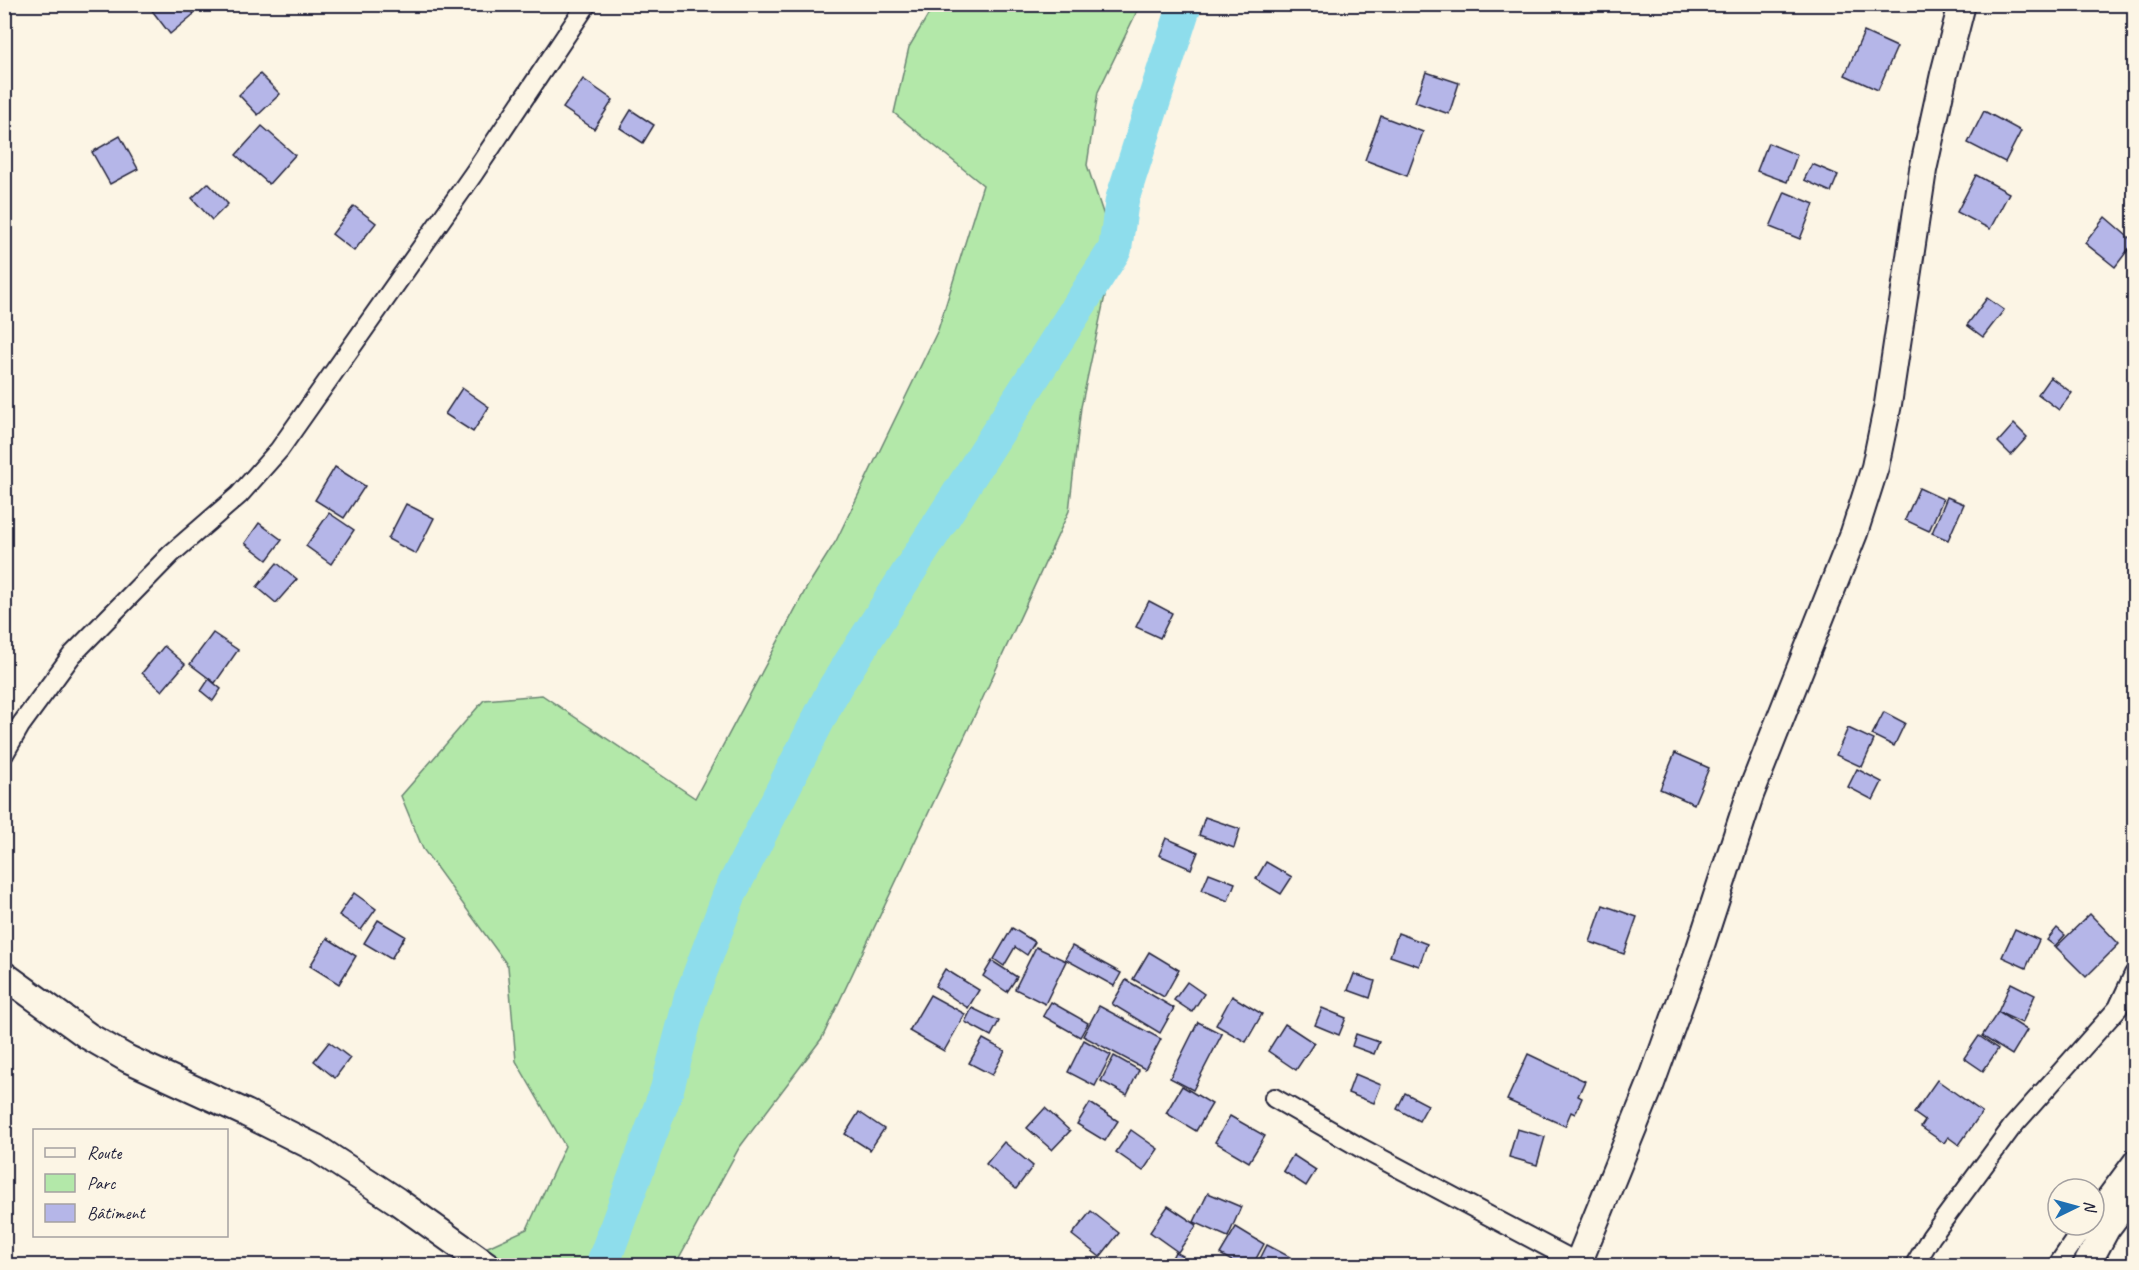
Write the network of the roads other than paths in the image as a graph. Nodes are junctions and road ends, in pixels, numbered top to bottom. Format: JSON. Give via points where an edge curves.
{"nodes":[{"id":1,"x":587,"y":4,"type":"edge"},
{"id":2,"x":1962,"y":4,"type":"edge"},
{"id":3,"x":4,"y":754,"type":"edge"},
{"id":4,"x":2134,"y":974,"type":"edge"},
{"id":5,"x":4,"y":975,"type":"edge"},
{"id":6,"x":1274,"y":1098,"type":"dead end"},
{"id":7,"x":2134,"y":1159,"type":"edge"},
{"id":8,"x":2134,"y":1192,"type":"edge"},
{"id":9,"x":2106,"y":1197,"type":"edge"},
{"id":10,"x":2077,"y":1237,"type":"edge"},
{"id":11,"x":1577,"y":1264,"type":"edge"},
{"id":12,"x":488,"y":1266,"type":"edge"},
{"id":13,"x":1914,"y":1266,"type":"edge"},
{"id":14,"x":2057,"y":1266,"type":"edge"},
{"id":15,"x":2086,"y":1266,"type":"edge"}],
"edges":[{"from":1,"to":3,"type":"street","via":[[279,450],[239,495],[171,554],[72,655]]},
{"from":2,"to":11,"type":"street","via":[[1923,170],[1875,467],[1854,533],[1750,795],[1650,1086]]},
{"from":4,"to":13,"type":"street","via":[[2118,1008],[2012,1127]]},
{"from":5,"to":12,"type":"street","via":[[88,1036],[128,1059],[316,1148]]},
{"from":6,"to":11,"type":"street"},
{"from":7,"to":9,"type":"street"},
{"from":8,"to":15,"type":"street","via":[[2106,1229]]},
{"from":10,"to":14,"type":"street"}]}
